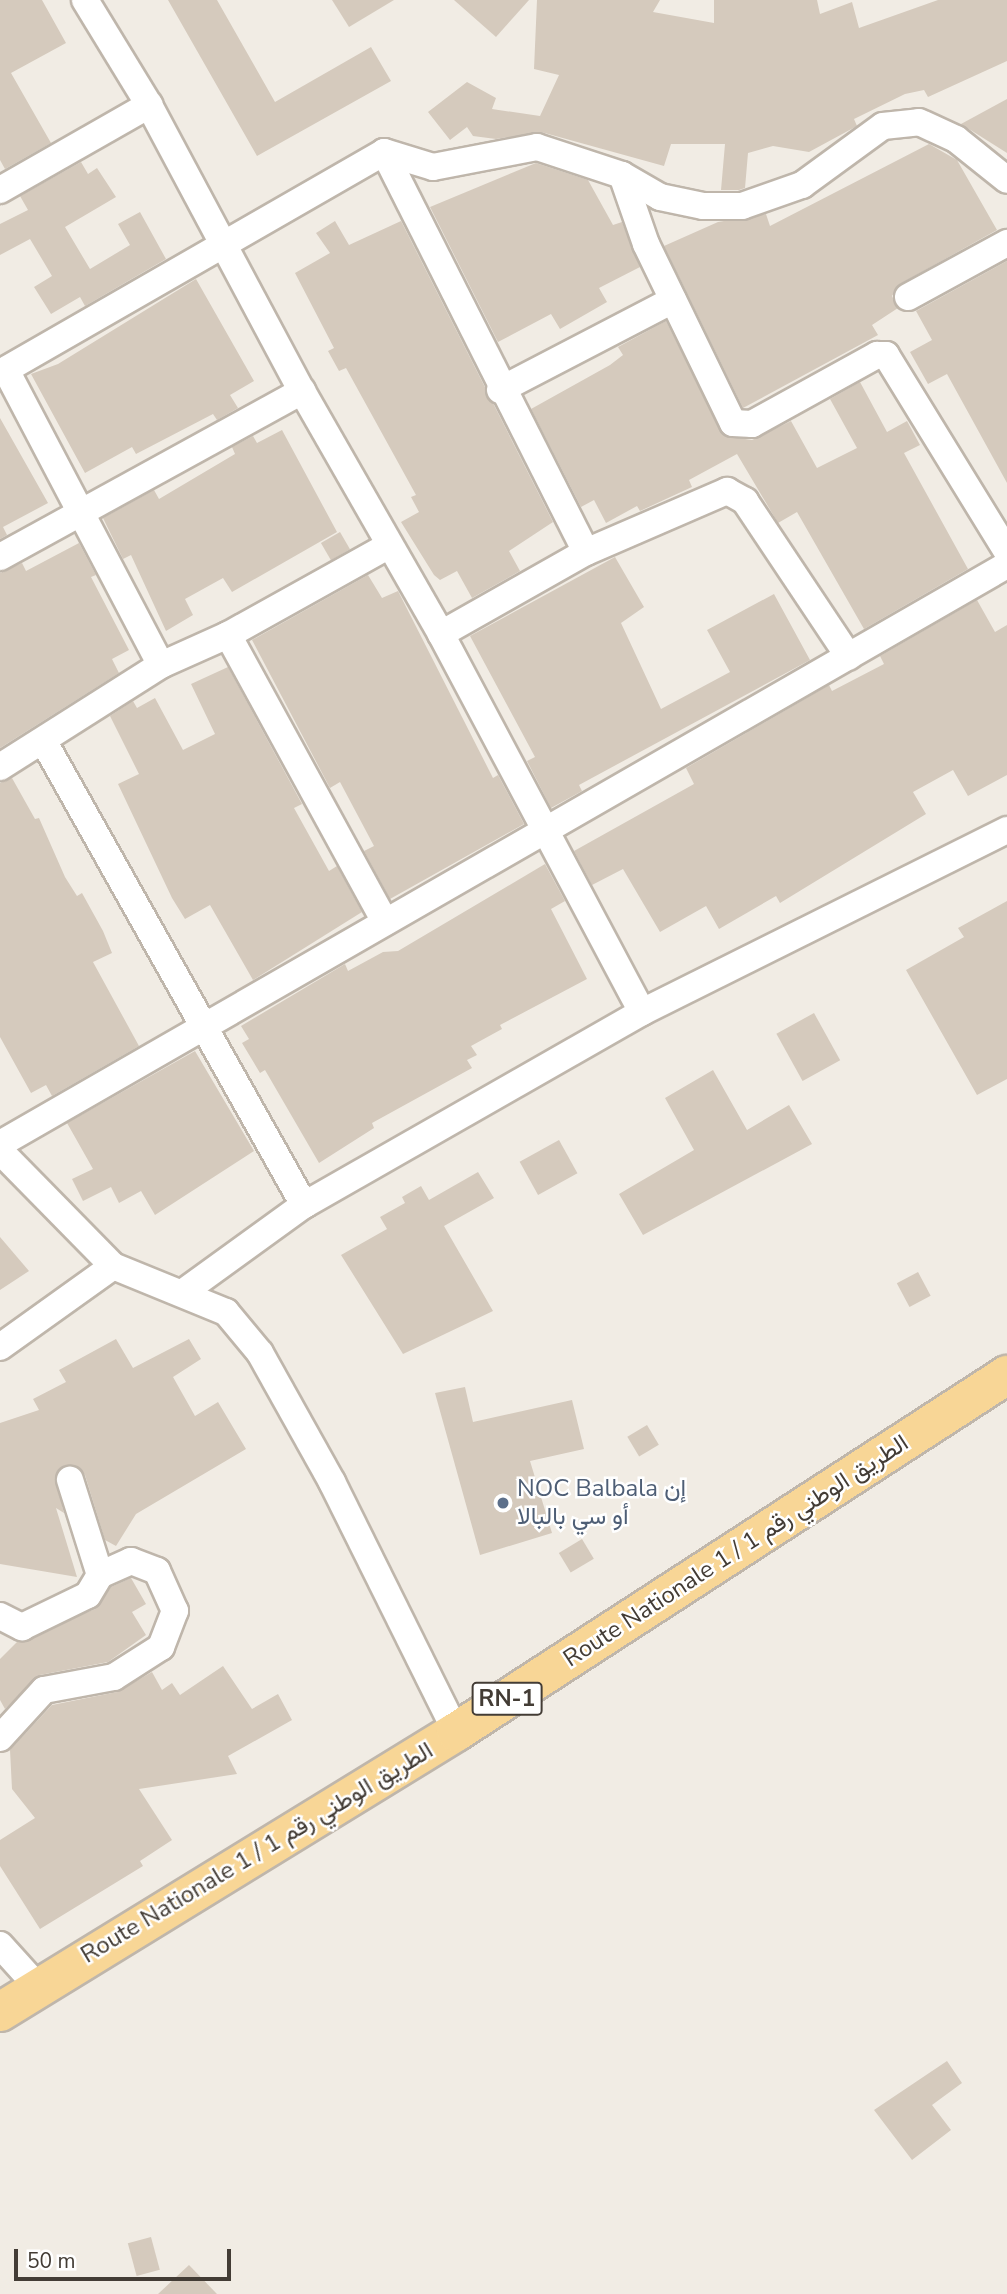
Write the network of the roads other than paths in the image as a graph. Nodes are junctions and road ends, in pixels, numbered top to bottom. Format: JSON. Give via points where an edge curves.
{"nodes":[{"id":1,"x":85,"y":0,"type":"edge"},
{"id":2,"x":149,"y":104,"type":"junction"},
{"id":3,"x":384,"y":152,"type":"junction"},
{"id":4,"x":622,"y":175,"type":"junction"},
{"id":5,"x":1007,"y":180,"type":"edge"},
{"id":6,"x":0,"y":190,"type":"edge"},
{"id":7,"x":1007,"y":243,"type":"edge"},
{"id":8,"x":222,"y":244,"type":"junction"},
{"id":9,"x":908,"y":297,"type":"dead end"},
{"id":10,"x":673,"y":300,"type":"junction"},
{"id":11,"x":3,"y":371,"type":"edge"},
{"id":12,"x":500,"y":390,"type":"junction"},
{"id":13,"x":302,"y":391,"type":"junction"},
{"id":14,"x":82,"y":513,"type":"junction"},
{"id":15,"x":388,"y":546,"type":"junction"},
{"id":16,"x":586,"y":552,"type":"junction"},
{"id":17,"x":1007,"y":552,"type":"edge"},
{"id":18,"x":0,"y":557,"type":"edge"},
{"id":19,"x":1007,"y":565,"type":"edge"},
{"id":20,"x":441,"y":634,"type":"junction"},
{"id":21,"x":229,"y":635,"type":"junction"},
{"id":22,"x":849,"y":657,"type":"junction"},
{"id":23,"x":161,"y":665,"type":"junction"},
{"id":24,"x":44,"y":742,"type":"junction"},
{"id":25,"x":0,"y":767,"type":"edge"},
{"id":26,"x":1007,"y":830,"type":"edge"},
{"id":27,"x":545,"y":832,"type":"junction"},
{"id":28,"x":386,"y":922,"type":"junction"},
{"id":29,"x":642,"y":1012,"type":"junction"},
{"id":30,"x":204,"y":1024,"type":"junction"},
{"id":31,"x":0,"y":1144,"type":"edge"},
{"id":32,"x":0,"y":1151,"type":"edge"},
{"id":33,"x":304,"y":1205,"type":"junction"},
{"id":34,"x":113,"y":1266,"type":"junction"},
{"id":35,"x":185,"y":1291,"type":"junction"},
{"id":36,"x":0,"y":1347,"type":"edge"},
{"id":37,"x":1007,"y":1376,"type":"edge"},
{"id":38,"x":71,"y":1480,"type":"dead end"},
{"id":39,"x":100,"y":1575,"type":"junction"},
{"id":40,"x":0,"y":1616,"type":"edge"},
{"id":41,"x":456,"y":1732,"type":"junction"},
{"id":42,"x":0,"y":1738,"type":"edge"},
{"id":43,"x":0,"y":1945,"type":"edge"},
{"id":44,"x":38,"y":1987,"type":"junction"},
{"id":45,"x":0,"y":2012,"type":"edge"}],
"edges":[{"from":1,"to":2,"type":"street"},
{"from":2,"to":6,"type":"street"},
{"from":2,"to":8,"type":"street"},
{"from":3,"to":4,"type":"street","via":[[433,167],[537,147]]},
{"from":3,"to":8,"type":"street"},
{"from":3,"to":12,"type":"street"},
{"from":4,"to":5,"type":"street","via":[[660,197],[703,206],[741,206],[802,185],[884,126],[919,122],[956,139]]},
{"from":4,"to":10,"type":"street"},
{"from":7,"to":9,"type":"street"},
{"from":8,"to":11,"type":"street"},
{"from":8,"to":13,"type":"street"},
{"from":10,"to":12,"type":"street"},
{"from":10,"to":17,"type":"street","via":[[733,423],[752,424],[877,355],[886,355]]},
{"from":11,"to":14,"type":"street"},
{"from":12,"to":16,"type":"street"},
{"from":13,"to":14,"type":"street"},
{"from":13,"to":15,"type":"street"},
{"from":14,"to":18,"type":"street"},
{"from":14,"to":23,"type":"street"},
{"from":15,"to":20,"type":"street"},
{"from":15,"to":21,"type":"street"},
{"from":16,"to":20,"type":"street"},
{"from":16,"to":22,"type":"street","via":[[727,491],[745,501]]},
{"from":19,"to":22,"type":"street"},
{"from":20,"to":27,"type":"street"},
{"from":21,"to":23,"type":"street"},
{"from":21,"to":28,"type":"street"},
{"from":22,"to":27,"type":"street"},
{"from":23,"to":24,"type":"street"},
{"from":24,"to":25,"type":"street"},
{"from":24,"to":30,"type":"street"},
{"from":26,"to":29,"type":"street"},
{"from":27,"to":28,"type":"street"},
{"from":27,"to":29,"type":"street"},
{"from":28,"to":30,"type":"street"},
{"from":29,"to":33,"type":"street"},
{"from":30,"to":31,"type":"street"},
{"from":30,"to":33,"type":"street"},
{"from":32,"to":34,"type":"street"},
{"from":33,"to":35,"type":"street"},
{"from":34,"to":35,"type":"street"},
{"from":34,"to":36,"type":"street"},
{"from":35,"to":41,"type":"street","via":[[226,1312],[260,1353],[332,1482]]},
{"from":37,"to":41,"type":"main road","name":"Route Nationale 1 / الطريق الوطني رقم 1","number":"RN-1"},
{"from":38,"to":39,"type":"street"},
{"from":39,"to":40,"type":"street","via":[[88,1595],[22,1627]]},
{"from":39,"to":42,"type":"street","via":[[131,1561],[157,1571],[175,1611],[161,1647],[114,1677],[44,1690]]},
{"from":41,"to":44,"type":"main road","name":"Route Nationale 1 / الطريق الوطني رقم 1","number":"RN-1"},
{"from":43,"to":44,"type":"street"},
{"from":44,"to":45,"type":"main road","name":"Route Nationale 1 / الطريق الوطني رقم 1","number":"RN-1"}]}
